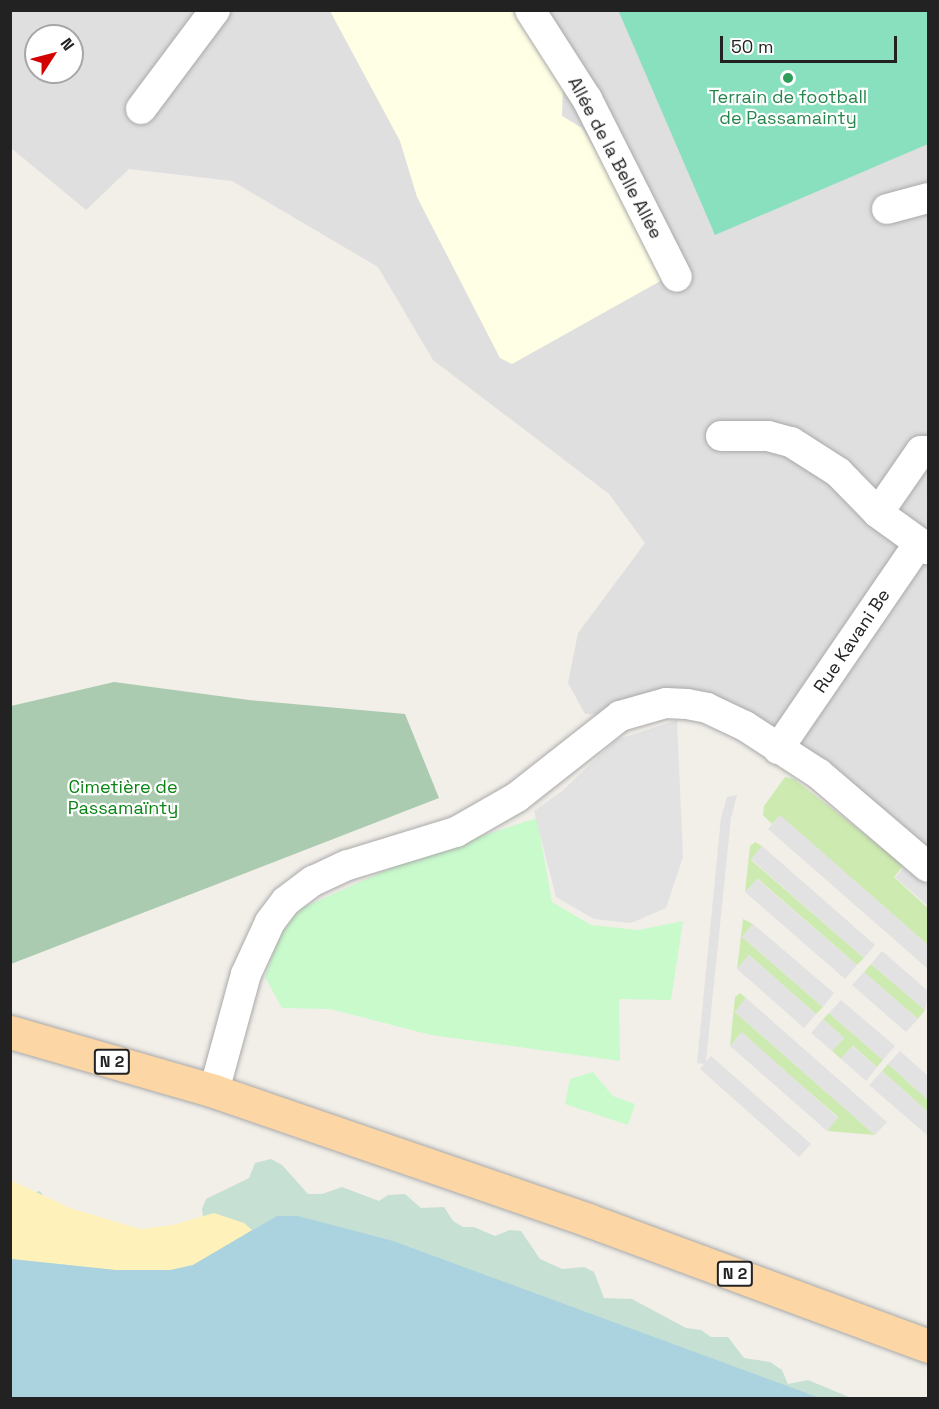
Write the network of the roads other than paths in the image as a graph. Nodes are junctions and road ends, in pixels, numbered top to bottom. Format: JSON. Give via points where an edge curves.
{"nodes":[{"id":1,"x":215,"y":10,"type":"edge"},
{"id":2,"x":530,"y":10,"type":"edge"},
{"id":3,"x":141,"y":109,"type":"dead end"},
{"id":4,"x":928,"y":198,"type":"edge"},
{"id":5,"x":887,"y":209,"type":"dead end"},
{"id":6,"x":677,"y":277,"type":"dead end"},
{"id":7,"x":722,"y":436,"type":"dead end"},
{"id":8,"x":928,"y":451,"type":"edge"},
{"id":9,"x":878,"y":513,"type":"junction"},
{"id":10,"x":924,"y":546,"type":"edge"},
{"id":11,"x":778,"y":749,"type":"junction"},
{"id":12,"x":928,"y":867,"type":"edge"},
{"id":13,"x":10,"y":1032,"type":"edge"},
{"id":14,"x":214,"y":1091,"type":"junction"},
{"id":15,"x":928,"y":1346,"type":"edge"}],
"edges":[{"from":1,"to":3,"type":"street"},
{"from":2,"to":6,"type":"street","name":"Allée de la Belle Allée","via":[[587,99]]},
{"from":4,"to":5,"type":"street"},
{"from":7,"to":9,"type":"street","via":[[768,435],[791,442],[838,472]]},
{"from":8,"to":9,"type":"street","via":[[916,458]]},
{"from":9,"to":10,"type":"street"},
{"from":10,"to":11,"type":"street","name":"Rue Kavani Be"},
{"from":11,"to":12,"type":"street","via":[[819,774]]},
{"from":11,"to":14,"type":"street","via":[[745,726],[706,708],[666,703],[620,716],[517,797],[456,832],[348,865],[313,882],[286,901],[254,954],[239,993]]},
{"from":13,"to":14,"type":"main road","number":"N 2"},
{"from":14,"to":15,"type":"main road","number":"N 2","via":[[588,1220]]}]}
